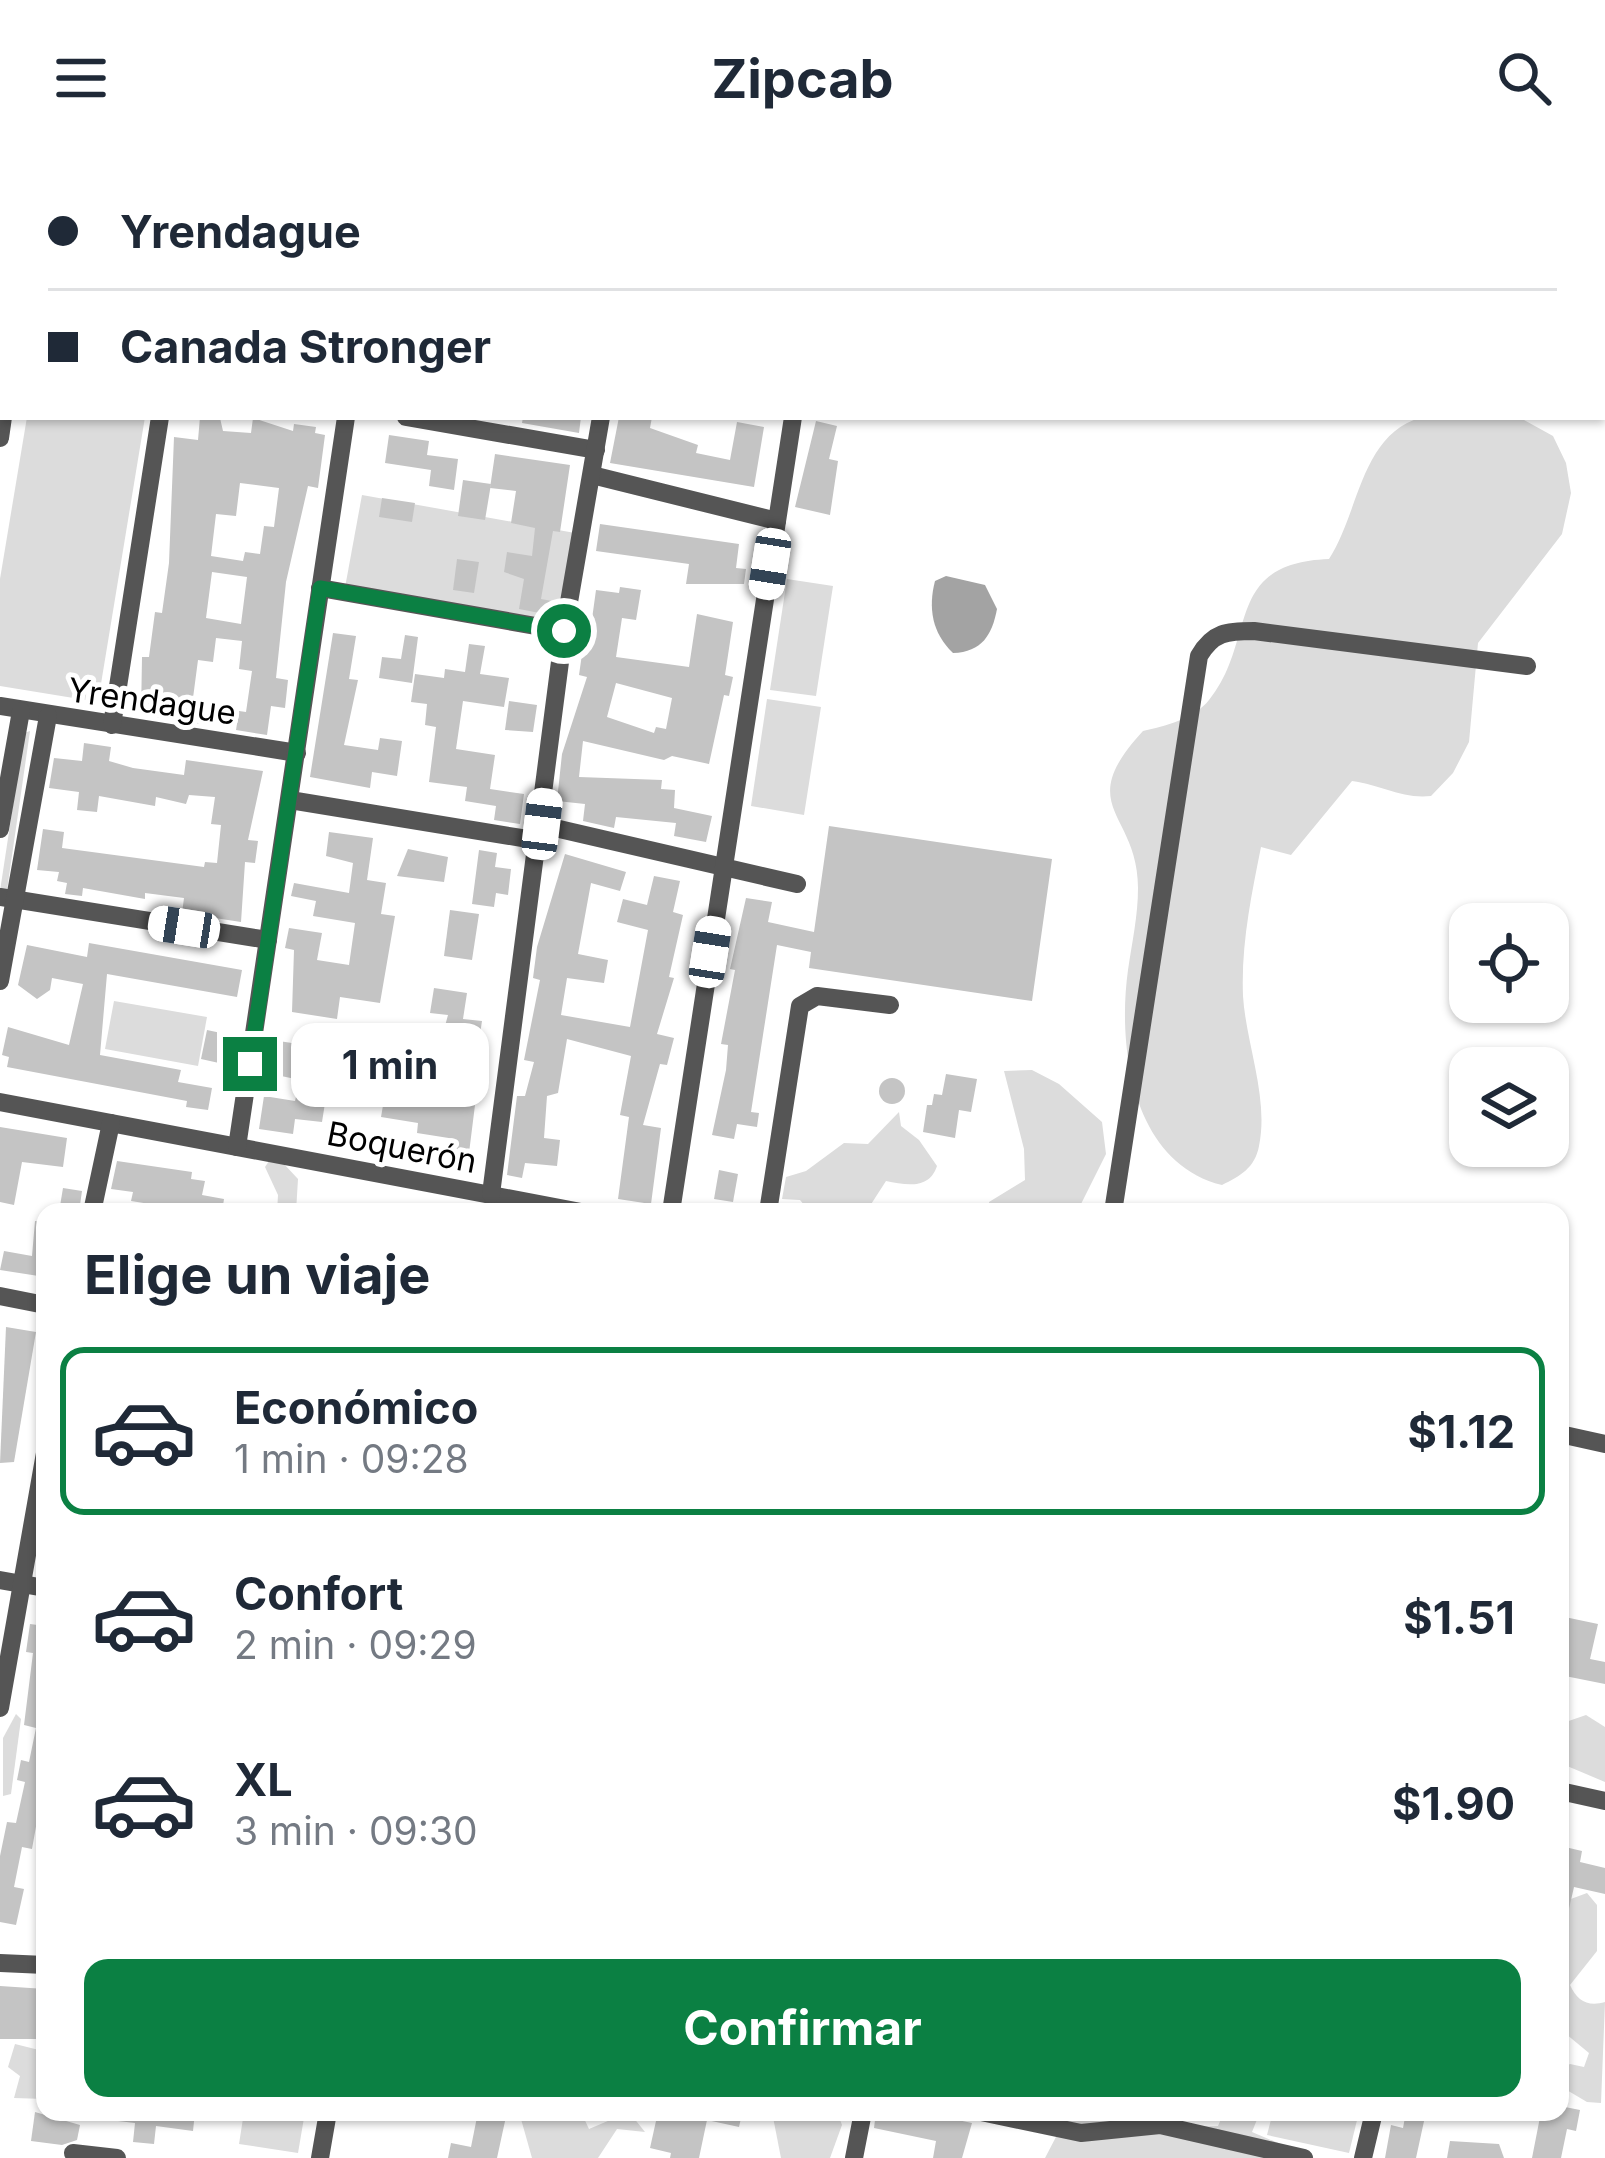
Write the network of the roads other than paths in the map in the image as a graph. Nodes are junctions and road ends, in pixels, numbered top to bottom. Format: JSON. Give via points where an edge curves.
{"nodes":[{"id":1,"x":160,"y":420,"type":"edge"},
{"id":2,"x":346,"y":420,"type":"edge"},
{"id":3,"x":423,"y":420,"type":"edge"},
{"id":4,"x":601,"y":420,"type":"edge"},
{"id":5,"x":793,"y":420,"type":"edge"},
{"id":6,"x":596,"y":450,"type":"junction"},
{"id":7,"x":592,"y":475,"type":"junction"},
{"id":8,"x":777,"y":521,"type":"junction"},
{"id":9,"x":320,"y":588,"type":"junction"},
{"id":10,"x":564,"y":631,"type":"junction"},
{"id":11,"x":1526,"y":666,"type":"dead end"},
{"id":12,"x":0,"y":706,"type":"edge"},
{"id":13,"x":21,"y":710,"type":"junction"},
{"id":14,"x":48,"y":716,"type":"junction"},
{"id":15,"x":112,"y":725,"type":"junction"},
{"id":16,"x":297,"y":753,"type":"junction"},
{"id":17,"x":290,"y":800,"type":"junction"},
{"id":18,"x":0,"y":829,"type":"edge"},
{"id":19,"x":541,"y":833,"type":"junction"},
{"id":20,"x":723,"y":866,"type":"junction"},
{"id":21,"x":796,"y":884,"type":"dead end"},
{"id":22,"x":7,"y":899,"type":"edge"},
{"id":23,"x":268,"y":940,"type":"junction"},
{"id":24,"x":0,"y":981,"type":"edge"},
{"id":25,"x":890,"y":1005,"type":"dead end"},
{"id":26,"x":0,"y":1102,"type":"edge"},
{"id":27,"x":111,"y":1124,"type":"junction"},
{"id":28,"x":237,"y":1147,"type":"junction"},
{"id":29,"x":501,"y":1201,"type":"edge"},
{"id":30,"x":94,"y":1203,"type":"edge"},
{"id":31,"x":672,"y":1203,"type":"edge"},
{"id":32,"x":769,"y":1203,"type":"edge"},
{"id":33,"x":1114,"y":1203,"type":"edge"},
{"id":34,"x":0,"y":1296,"type":"edge"},
{"id":35,"x":36,"y":1303,"type":"edge"},
{"id":36,"x":1569,"y":1436,"type":"edge"},
{"id":37,"x":1605,"y":1444,"type":"edge"},
{"id":38,"x":36,"y":1504,"type":"edge"},
{"id":39,"x":0,"y":1580,"type":"edge"},
{"id":40,"x":22,"y":1584,"type":"junction"},
{"id":41,"x":36,"y":1586,"type":"edge"},
{"id":42,"x":0,"y":1708,"type":"edge"},
{"id":43,"x":1569,"y":1794,"type":"edge"},
{"id":44,"x":1605,"y":1801,"type":"edge"},
{"id":45,"x":0,"y":1963,"type":"edge"},
{"id":46,"x":36,"y":1965,"type":"edge"},
{"id":47,"x":326,"y":2121,"type":"edge"},
{"id":48,"x":860,"y":2121,"type":"edge"},
{"id":49,"x":1024,"y":2121,"type":"edge"},
{"id":50,"x":1372,"y":2121,"type":"edge"},
{"id":51,"x":73,"y":2153,"type":"dead end"},
{"id":52,"x":117,"y":2158,"type":"edge"},
{"id":53,"x":320,"y":2158,"type":"edge"},
{"id":54,"x":854,"y":2158,"type":"edge"},
{"id":55,"x":1304,"y":2158,"type":"edge"},
{"id":56,"x":1364,"y":2158,"type":"edge"}],
"edges":[{"from":1,"to":15,"type":"street"},
{"from":2,"to":9,"type":"street"},
{"from":3,"to":6,"type":"street"},
{"from":4,"to":6,"type":"street"},
{"from":5,"to":8,"type":"street"},
{"from":6,"to":7,"type":"street"},
{"from":7,"to":8,"type":"street"},
{"from":7,"to":10,"type":"street"},
{"from":8,"to":20,"type":"street"},
{"from":9,"to":10,"type":"street"},
{"from":9,"to":16,"type":"street"},
{"from":10,"to":19,"type":"street"},
{"from":11,"to":33,"type":"street","via":[[1254,631],[1216,634],[1207,644]]},
{"from":12,"to":13,"type":"street","name":"Yrendague"},
{"from":13,"to":14,"type":"street","name":"Yrendague"},
{"from":13,"to":18,"type":"street"},
{"from":14,"to":15,"type":"street","name":"Yrendague"},
{"from":14,"to":22,"type":"street"},
{"from":15,"to":16,"type":"street","name":"Yrendague"},
{"from":16,"to":17,"type":"street"},
{"from":17,"to":19,"type":"street"},
{"from":17,"to":23,"type":"street"},
{"from":19,"to":20,"type":"street"},
{"from":19,"to":29,"type":"street"},
{"from":20,"to":21,"type":"street"},
{"from":20,"to":31,"type":"street"},
{"from":22,"to":23,"type":"street"},
{"from":22,"to":24,"type":"street"},
{"from":23,"to":28,"type":"street"},
{"from":25,"to":32,"type":"street","via":[[817,996],[800,1006]]},
{"from":26,"to":27,"type":"street","name":"Boquerón"},
{"from":27,"to":28,"type":"street","name":"Boquerón"},
{"from":27,"to":30,"type":"street"},
{"from":28,"to":29,"type":"street","name":"Boquerón"},
{"from":34,"to":35,"type":"street"},
{"from":36,"to":37,"type":"street"},
{"from":38,"to":40,"type":"street"},
{"from":39,"to":40,"type":"street"},
{"from":40,"to":41,"type":"street"},
{"from":40,"to":42,"type":"street"},
{"from":43,"to":44,"type":"street"},
{"from":45,"to":46,"type":"street"},
{"from":47,"to":53,"type":"street"},
{"from":48,"to":54,"type":"street"},
{"from":49,"to":55,"type":"street","via":[[1081,2133],[1160,2126]]},
{"from":50,"to":56,"type":"street"},
{"from":51,"to":52,"type":"street"}]}
